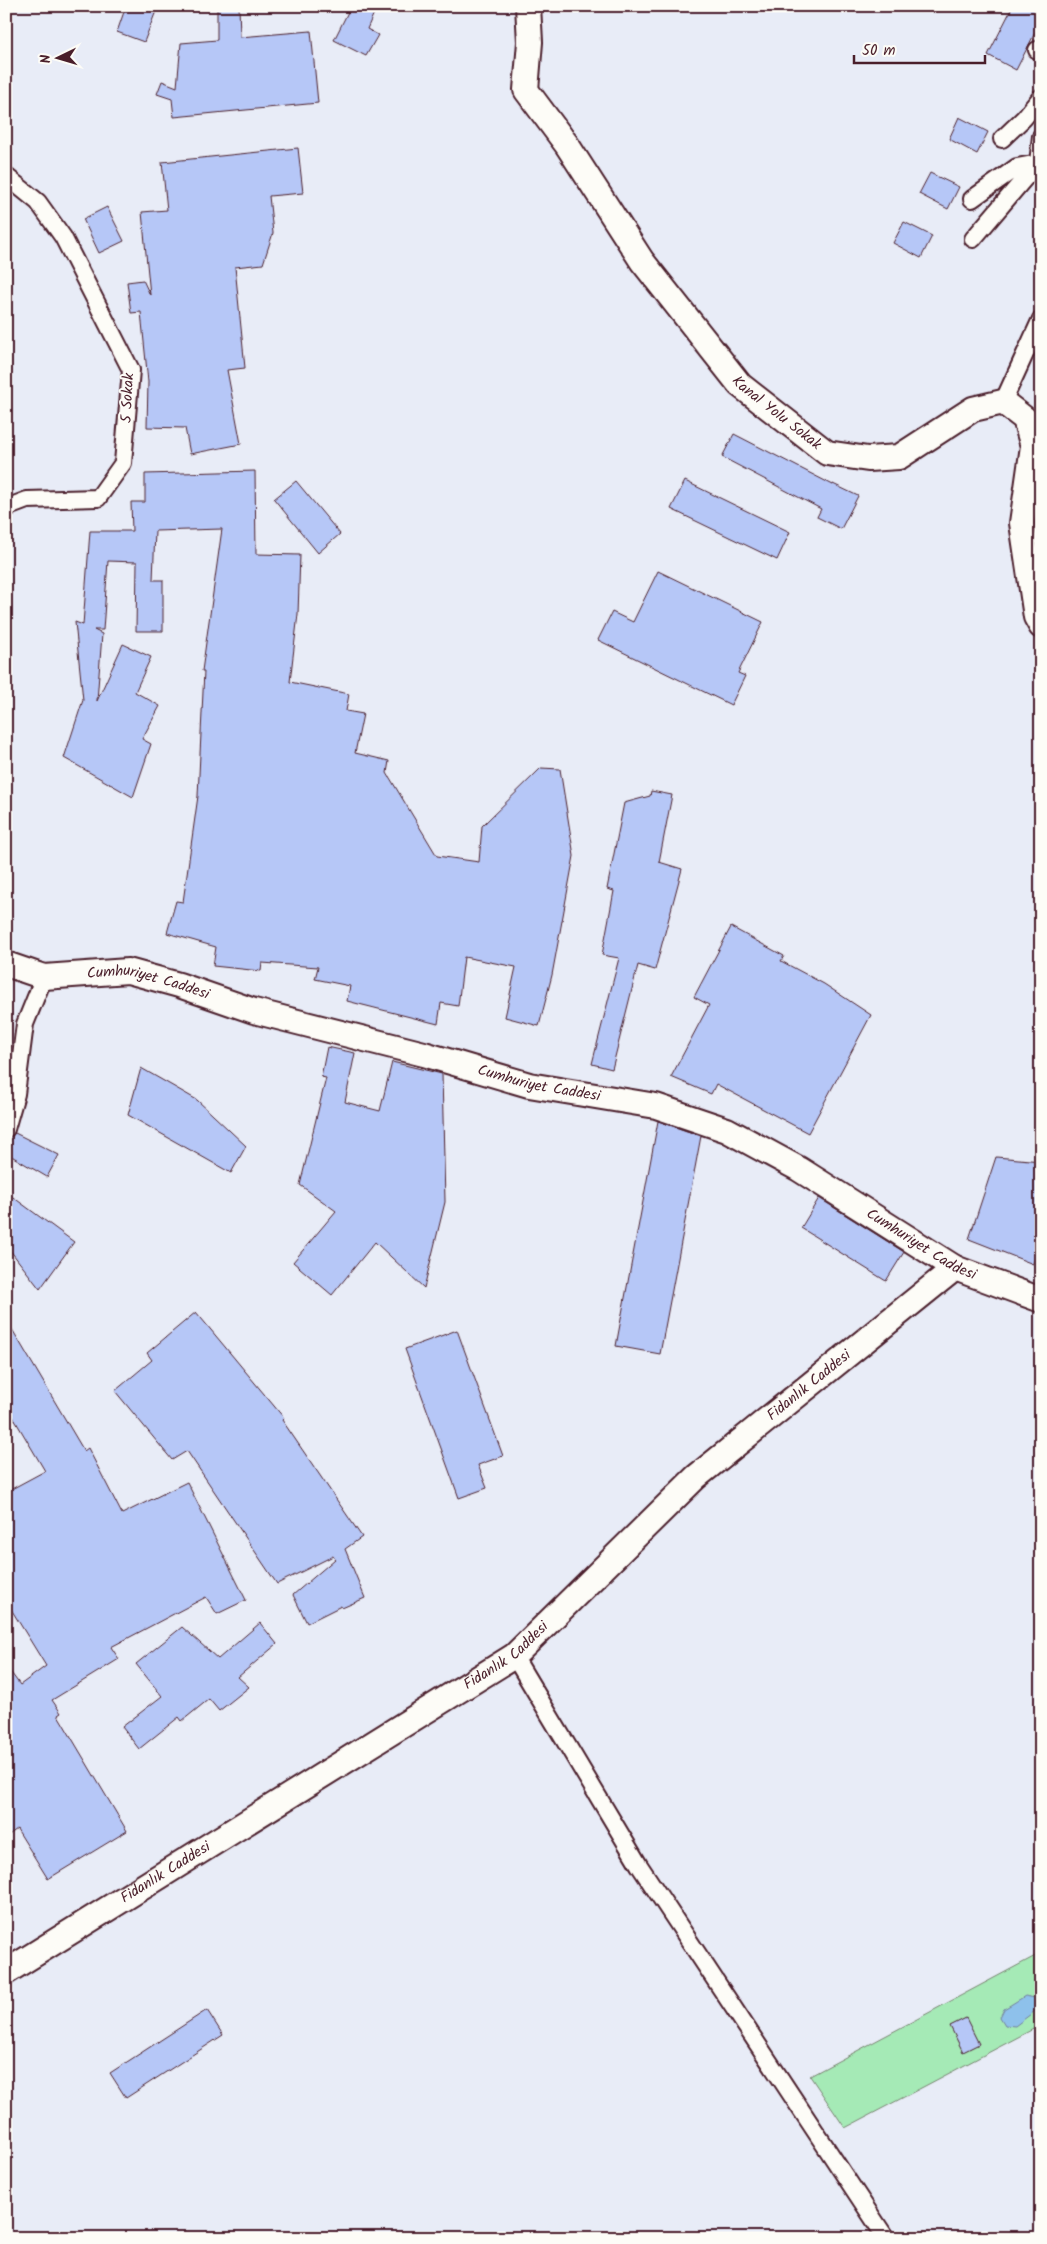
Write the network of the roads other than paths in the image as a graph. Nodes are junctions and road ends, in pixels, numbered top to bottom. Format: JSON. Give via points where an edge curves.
{"nodes":[{"id":1,"x":528,"y":6,"type":"edge"},
{"id":2,"x":1041,"y":97,"type":"edge"},
{"id":3,"x":1041,"y":136,"type":"edge"},
{"id":4,"x":1002,"y":140,"type":"dead end"},
{"id":5,"x":1039,"y":161,"type":"edge"},
{"id":6,"x":6,"y":176,"type":"edge"},
{"id":7,"x":972,"y":199,"type":"dead end"},
{"id":8,"x":973,"y":240,"type":"dead end"},
{"id":9,"x":1041,"y":319,"type":"edge"},
{"id":10,"x":1004,"y":402,"type":"junction"},
{"id":11,"x":6,"y":508,"type":"edge"},
{"id":12,"x":1041,"y":626,"type":"edge"},
{"id":13,"x":6,"y":964,"type":"edge"},
{"id":14,"x":44,"y":977,"type":"junction"},
{"id":15,"x":6,"y":1129,"type":"edge"},
{"id":16,"x":955,"y":1268,"type":"junction"},
{"id":17,"x":1041,"y":1300,"type":"edge"},
{"id":18,"x":514,"y":1656,"type":"junction"},
{"id":19,"x":6,"y":1972,"type":"edge"},
{"id":20,"x":886,"y":2238,"type":"edge"}],
"edges":[{"from":1,"to":10,"type":"street","name":"Kanal Yolu Sokak","via":[[530,42],[526,90],[567,145],[642,261],[740,385],[827,453],[868,459],[899,457],[973,409]]},
{"from":2,"to":4,"type":"street"},
{"from":3,"to":5,"type":"street"},
{"from":5,"to":7,"type":"street","via":[[1017,167]]},
{"from":5,"to":8,"type":"street"},
{"from":6,"to":11,"type":"street","name":"5 Sokak","via":[[38,202],[63,237],[131,370],[123,463],[98,498],[27,500]]},
{"from":9,"to":10,"type":"street"},
{"from":10,"to":12,"type":"street","via":[[1024,419],[1033,446],[1022,523],[1036,618]]},
{"from":13,"to":14,"type":"street","name":"Cumhuriyet Caddesi"},
{"from":14,"to":15,"type":"street","via":[[25,1024],[16,1094]]},
{"from":14,"to":16,"type":"street","name":"Cumhuriyet Caddesi","via":[[128,971],[254,1011],[530,1085],[656,1106],[727,1130],[799,1169]]},
{"from":16,"to":17,"type":"street","name":"Cumhuriyet Caddesi"},
{"from":16,"to":18,"type":"street","name":"Fidanlık Caddesi","via":[[696,1477]]},
{"from":18,"to":19,"type":"street","name":"Fidanlık Caddesi"},
{"from":18,"to":20,"type":"street","via":[[639,1865]]}]}
